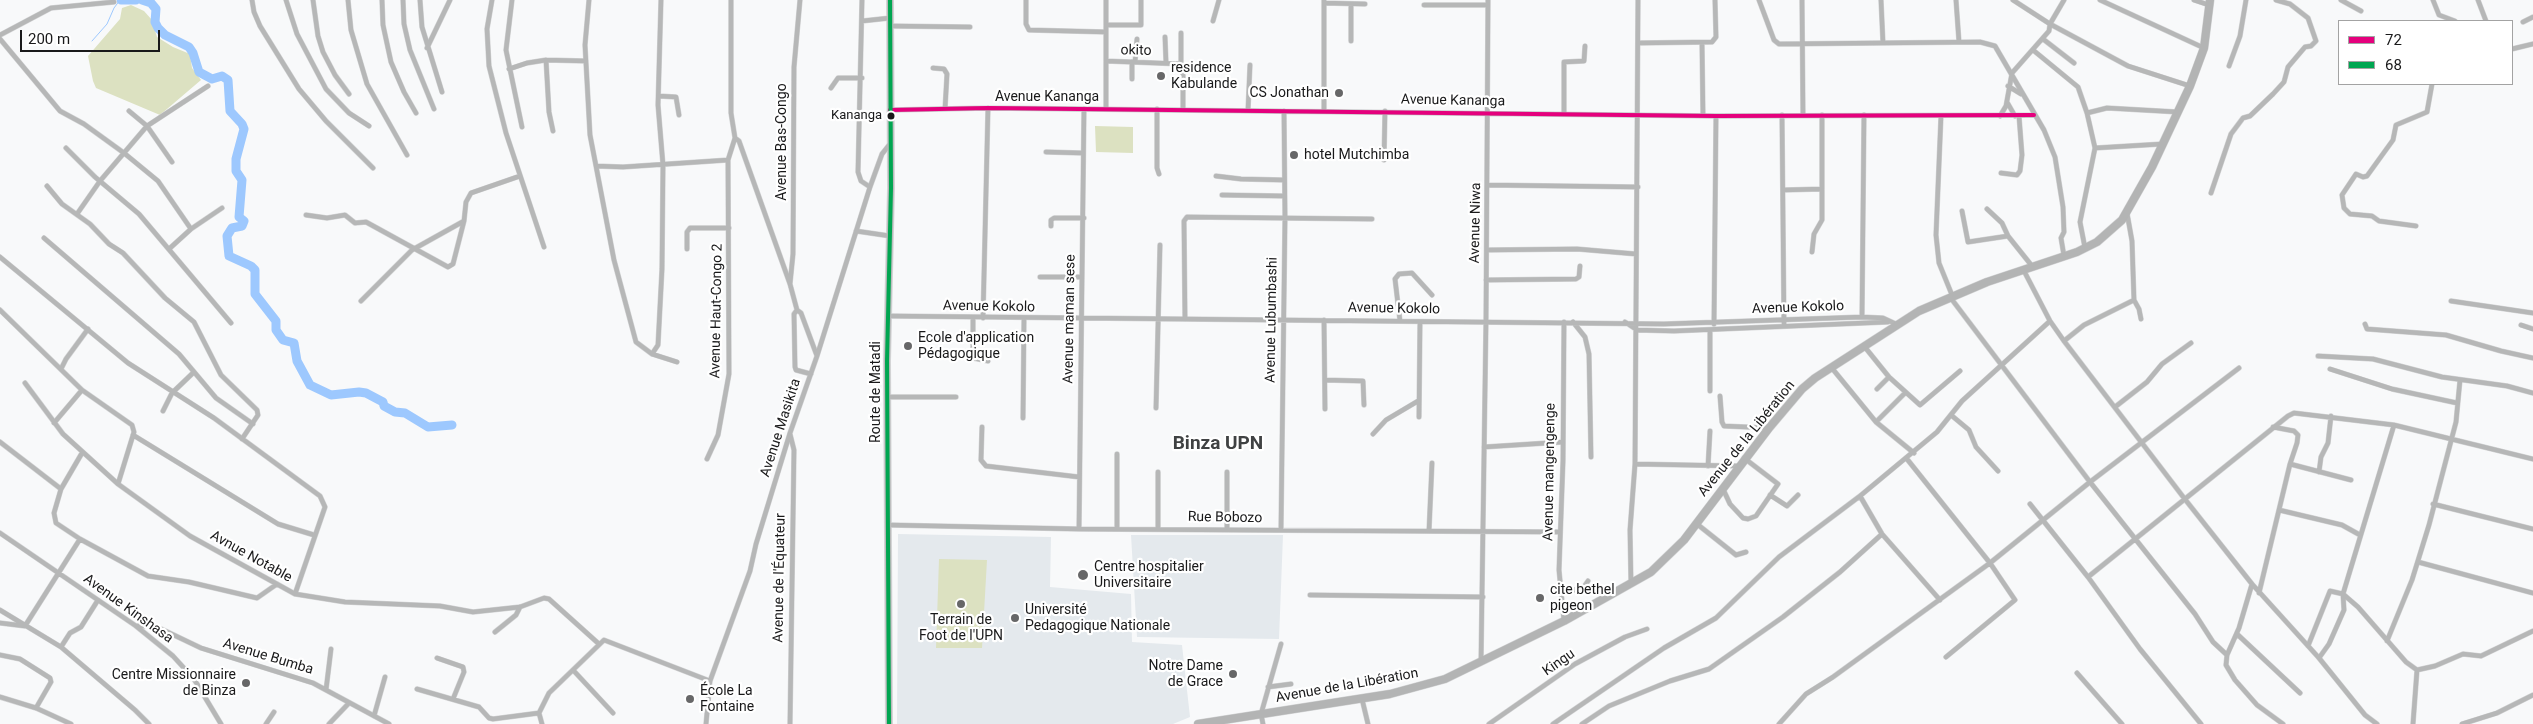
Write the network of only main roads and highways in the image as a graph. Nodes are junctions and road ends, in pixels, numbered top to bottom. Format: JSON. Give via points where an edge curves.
{"nodes":[{"id":1,"x":890,"y":0,"type":"edge"},
{"id":2,"x":2209,"y":3,"type":"edge"},
{"id":3,"x":890,"y":724,"type":"edge"},
{"id":4,"x":1198,"y":724,"type":"edge"}],
"edges":[{"from":1,"to":3,"type":"main road","name":"Route de Matadi","via":[[890,236],[886,361]]},
{"from":2,"to":4,"type":"highway","name":"Avenue de la Libération","via":[[2204,48],[2190,86],[2122,220],[2085,248],[1950,296],[1892,323],[1831,367],[1802,389],[1744,458],[1697,524],[1663,562],[1564,622],[1481,664],[1418,688]]}]}
